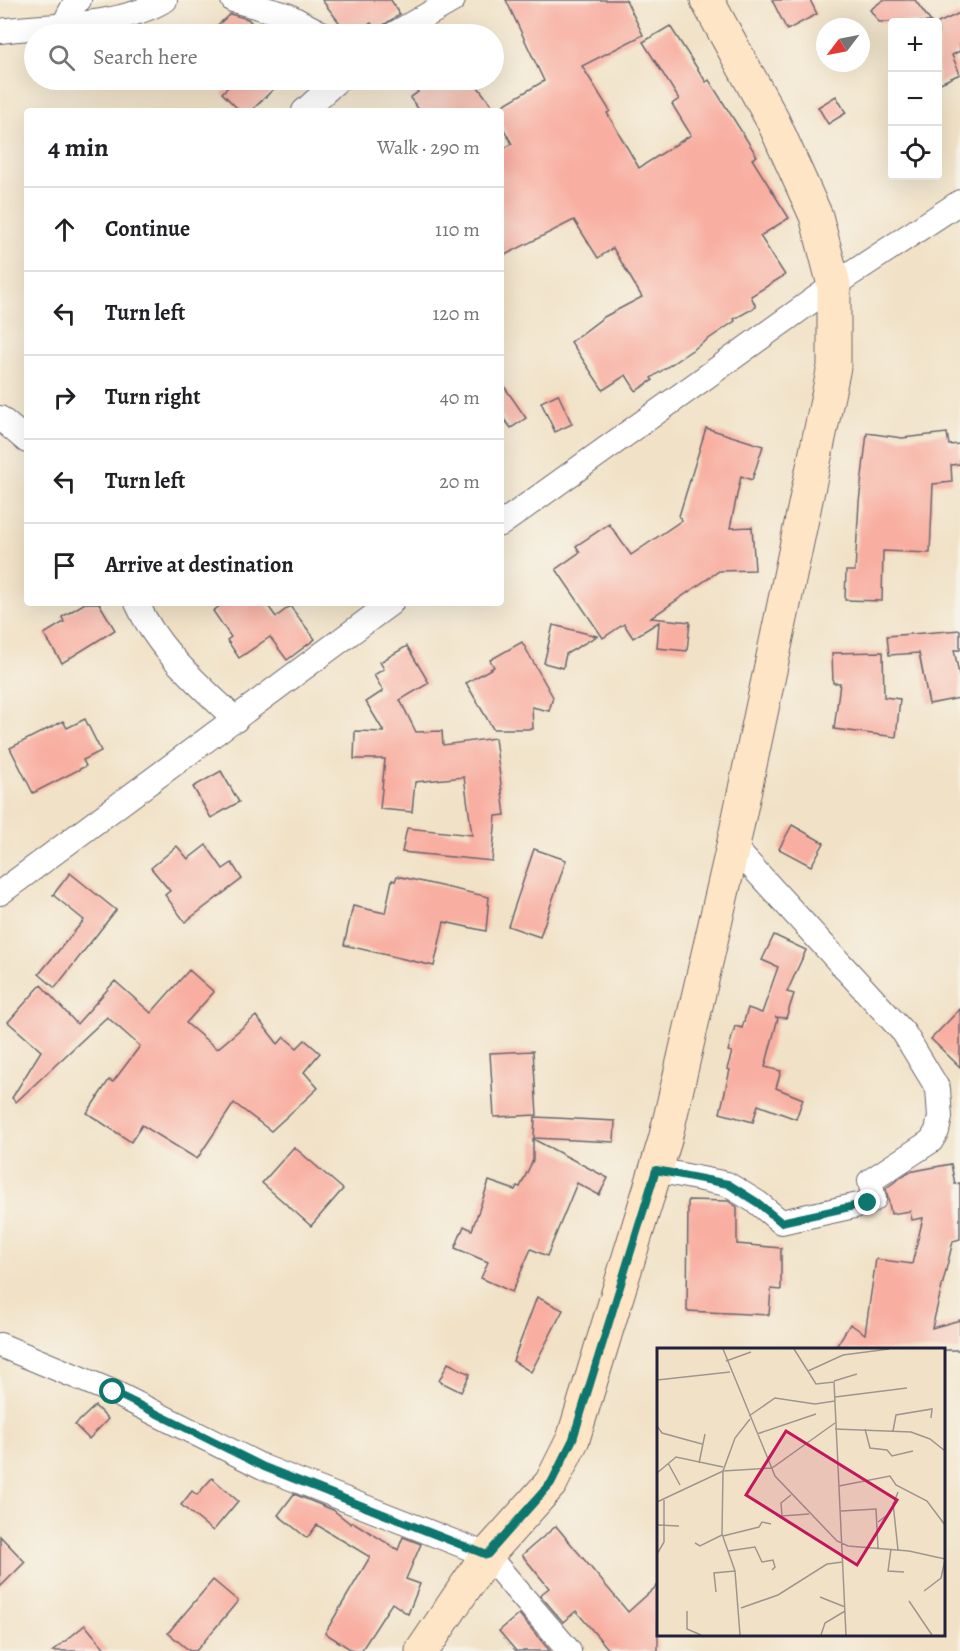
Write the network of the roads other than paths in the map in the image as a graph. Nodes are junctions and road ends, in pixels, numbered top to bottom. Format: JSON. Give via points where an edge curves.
{"nodes":[{"id":1,"x":80,"y":0,"type":"edge"},
{"id":2,"x":165,"y":0,"type":"edge"},
{"id":3,"x":233,"y":0,"type":"edge"},
{"id":4,"x":453,"y":0,"type":"edge"},
{"id":5,"x":706,"y":0,"type":"edge"},
{"id":6,"x":64,"y":24,"type":"edge"},
{"id":7,"x":90,"y":24,"type":"edge"},
{"id":8,"x":304,"y":24,"type":"edge"},
{"id":9,"x":411,"y":24,"type":"edge"},
{"id":10,"x":24,"y":29,"type":"edge"},
{"id":11,"x":0,"y":31,"type":"edge"},
{"id":12,"x":327,"y":90,"type":"edge"},
{"id":13,"x":307,"y":108,"type":"edge"},
{"id":14,"x":960,"y":202,"type":"edge"},
{"id":15,"x":834,"y":285,"type":"junction"},
{"id":16,"x":0,"y":418,"type":"edge"},
{"id":17,"x":24,"y":438,"type":"edge"},
{"id":18,"x":504,"y":522,"type":"edge"},
{"id":19,"x":138,"y":606,"type":"edge"},
{"id":20,"x":387,"y":606,"type":"edge"},
{"id":21,"x":236,"y":720,"type":"junction"},
{"id":22,"x":733,"y":846,"type":"junction"},
{"id":23,"x":0,"y":893,"type":"edge"},
{"id":24,"x":656,"y":1170,"type":"junction"},
{"id":25,"x":0,"y":1345,"type":"edge"},
{"id":26,"x":487,"y":1555,"type":"junction"},
{"id":27,"x":422,"y":1651,"type":"edge"},
{"id":28,"x":569,"y":1651,"type":"edge"}],
"edges":[{"from":1,"to":6,"type":"street"},
{"from":2,"to":7,"type":"street","via":[[152,8]]},
{"from":3,"to":8,"type":"street","via":[[287,15]]},
{"from":4,"to":9,"type":"street"},
{"from":5,"to":15,"type":"street","via":[[773,121],[816,216]]},
{"from":10,"to":11,"type":"street"},
{"from":12,"to":13,"type":"street"},
{"from":14,"to":15,"type":"street"},
{"from":15,"to":18,"type":"street"},
{"from":15,"to":22,"type":"street","via":[[834,367]]},
{"from":16,"to":17,"type":"street"},
{"from":19,"to":21,"type":"street","via":[[167,652]]},
{"from":20,"to":21,"type":"street"},
{"from":21,"to":23,"type":"street"},
{"from":22,"to":24,"type":"street"},
{"from":22,"to":24,"type":"street","via":[[904,1033],[939,1089],[937,1131],[931,1141],[870,1180],[874,1199],[868,1203],[801,1220],[781,1222],[728,1184]]},
{"from":24,"to":26,"type":"street","via":[[573,1439],[551,1483]]},
{"from":25,"to":26,"type":"street","via":[[113,1392],[264,1467]]},
{"from":26,"to":27,"type":"street"},
{"from":26,"to":28,"type":"street"}]}
